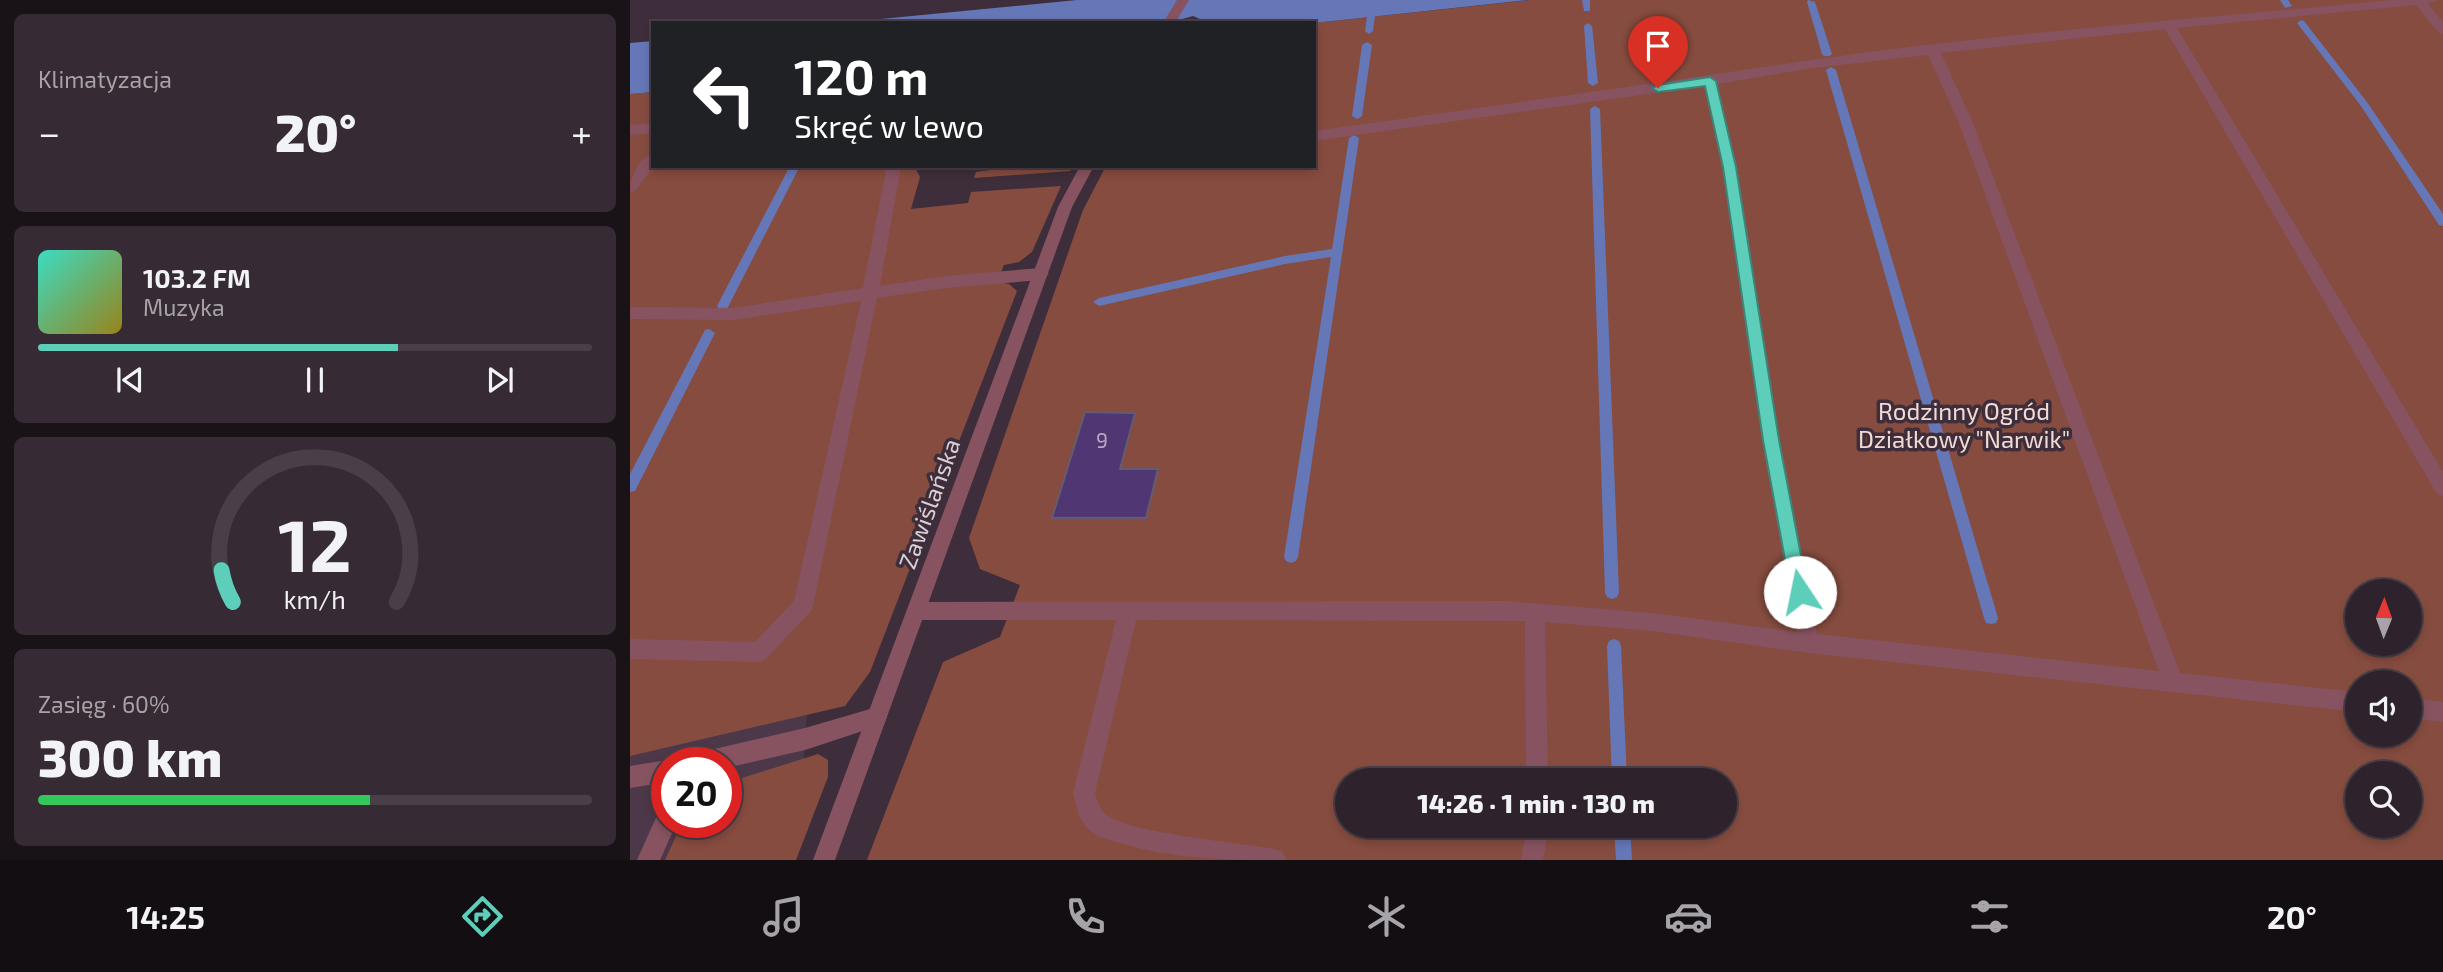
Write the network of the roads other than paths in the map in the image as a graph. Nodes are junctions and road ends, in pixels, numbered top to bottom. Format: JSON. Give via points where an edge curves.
{"nodes":[{"id":1,"x":1183,"y":0,"type":"edge"},
{"id":2,"x":2426,"y":1,"type":"edge"},
{"id":3,"x":1171,"y":21,"type":"edge"},
{"id":4,"x":2169,"y":25,"type":"junction"},
{"id":5,"x":2443,"y":30,"type":"edge"},
{"id":6,"x":1933,"y":51,"type":"junction"},
{"id":7,"x":1710,"y":81,"type":"junction"},
{"id":8,"x":651,"y":128,"type":"edge"},
{"id":9,"x":630,"y":130,"type":"edge"},
{"id":10,"x":1316,"y":136,"type":"edge"},
{"id":11,"x":651,"y":161,"type":"edge"},
{"id":12,"x":894,"y":168,"type":"edge"},
{"id":13,"x":1086,"y":168,"type":"edge"},
{"id":14,"x":630,"y":187,"type":"edge"},
{"id":15,"x":1041,"y":274,"type":"junction"},
{"id":16,"x":870,"y":295,"type":"junction"},
{"id":17,"x":630,"y":313,"type":"edge"},
{"id":18,"x":2443,"y":488,"type":"edge"},
{"id":19,"x":1129,"y":609,"type":"junction"},
{"id":20,"x":916,"y":611,"type":"junction"},
{"id":21,"x":1535,"y":612,"type":"junction"},
{"id":22,"x":1809,"y":643,"type":"junction"},
{"id":23,"x":630,"y":649,"type":"edge"},
{"id":24,"x":2174,"y":683,"type":"junction"},
{"id":25,"x":2345,"y":701,"type":"edge"},
{"id":26,"x":2422,"y":709,"type":"edge"},
{"id":27,"x":2443,"y":712,"type":"edge"},
{"id":28,"x":877,"y":717,"type":"junction"},
{"id":29,"x":742,"y":754,"type":"edge"},
{"id":30,"x":1537,"y":768,"type":"edge"},
{"id":31,"x":651,"y":774,"type":"edge"},
{"id":32,"x":630,"y":777,"type":"edge"},
{"id":33,"x":658,"y":838,"type":"edge"},
{"id":34,"x":1536,"y":838,"type":"edge"},
{"id":35,"x":648,"y":860,"type":"edge"},
{"id":36,"x":824,"y":860,"type":"edge"},
{"id":37,"x":1275,"y":860,"type":"edge"},
{"id":38,"x":1532,"y":860,"type":"edge"}],
"edges":[{"from":1,"to":3,"type":"street"},
{"from":2,"to":4,"type":"street"},
{"from":2,"to":5,"type":"street"},
{"from":4,"to":6,"type":"street"},
{"from":4,"to":18,"type":"street"},
{"from":6,"to":7,"type":"street"},
{"from":6,"to":24,"type":"street","via":[[1966,123]]},
{"from":7,"to":10,"type":"street"},
{"from":7,"to":22,"type":"street","via":[[1730,167],[1771,440]]},
{"from":8,"to":9,"type":"street"},
{"from":11,"to":14,"type":"street"},
{"from":12,"to":16,"type":"street"},
{"from":13,"to":15,"type":"street","name":"Zawiślańska","via":[[1065,207]]},
{"from":15,"to":16,"type":"street","via":[[946,282]]},
{"from":15,"to":20,"type":"street","name":"Zawiślańska"},
{"from":16,"to":17,"type":"street","via":[[733,314]]},
{"from":16,"to":23,"type":"street","via":[[803,606],[759,652]]},
{"from":19,"to":20,"type":"street"},
{"from":19,"to":21,"type":"street"},
{"from":19,"to":37,"type":"street","via":[[1084,793],[1088,811],[1102,826],[1145,839]]},
{"from":20,"to":28,"type":"street","name":"Zawiślańska"},
{"from":21,"to":22,"type":"street"},
{"from":21,"to":30,"type":"street"},
{"from":22,"to":24,"type":"street"},
{"from":24,"to":25,"type":"street"},
{"from":26,"to":27,"type":"street"},
{"from":28,"to":29,"type":"street"},
{"from":28,"to":36,"type":"street","name":"Zawiślańska"},
{"from":31,"to":32,"type":"street"},
{"from":33,"to":35,"type":"street"},
{"from":34,"to":38,"type":"street"}]}
